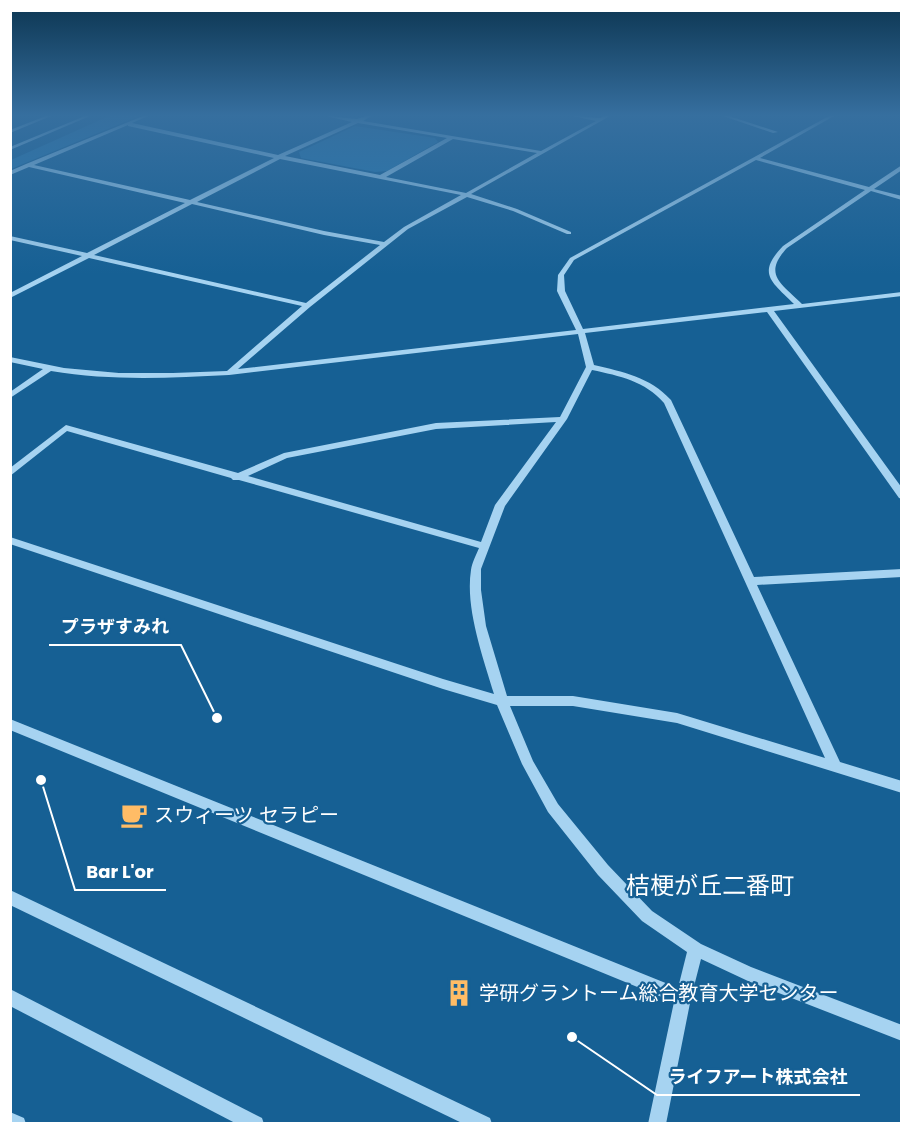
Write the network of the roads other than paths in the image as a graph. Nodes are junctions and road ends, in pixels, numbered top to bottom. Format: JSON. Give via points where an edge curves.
{"nodes":[{"id":1,"x":45,"y":169,"type":"edge"},
{"id":2,"x":256,"y":169,"type":"edge"},
{"id":3,"x":340,"y":169,"type":"edge"},
{"id":4,"x":396,"y":169,"type":"edge"},
{"id":5,"x":510,"y":169,"type":"edge"},
{"id":6,"x":736,"y":169,"type":"edge"},
{"id":7,"x":796,"y":169,"type":"edge"},
{"id":8,"x":899,"y":169,"type":"edge"},
{"id":9,"x":381,"y":177,"type":"junction"},
{"id":10,"x":869,"y":189,"type":"junction"},
{"id":11,"x":464,"y":194,"type":"junction"},
{"id":12,"x":902,"y":198,"type":"edge"},
{"id":13,"x":191,"y":202,"type":"junction"},
{"id":14,"x":569,"y":234,"type":"dead end"},
{"id":15,"x":10,"y":238,"type":"edge"},
{"id":16,"x":383,"y":243,"type":"junction"},
{"id":17,"x":89,"y":256,"type":"junction"},
{"id":18,"x":902,"y":294,"type":"edge"},
{"id":19,"x":10,"y":296,"type":"edge"},
{"id":20,"x":307,"y":305,"type":"junction"},
{"id":21,"x":800,"y":306,"type":"junction"},
{"id":22,"x":769,"y":310,"type":"junction"},
{"id":23,"x":581,"y":333,"type":"junction"},
{"id":24,"x":10,"y":359,"type":"edge"},
{"id":25,"x":591,"y":367,"type":"junction"},
{"id":26,"x":48,"y":370,"type":"junction"},
{"id":27,"x":228,"y":373,"type":"junction"},
{"id":28,"x":10,"y":396,"type":"edge"},
{"id":29,"x":563,"y":419,"type":"junction"},
{"id":30,"x":10,"y":472,"type":"edge"},
{"id":31,"x":236,"y":478,"type":"junction"},
{"id":32,"x":902,"y":496,"type":"edge"},
{"id":33,"x":10,"y":540,"type":"edge"},
{"id":34,"x":484,"y":546,"type":"junction"},
{"id":35,"x":902,"y":573,"type":"edge"},
{"id":36,"x":751,"y":581,"type":"junction"},
{"id":37,"x":502,"y":701,"type":"junction"},
{"id":38,"x":10,"y":724,"type":"edge"},
{"id":39,"x":835,"y":766,"type":"junction"},
{"id":40,"x":902,"y":787,"type":"edge"},
{"id":41,"x":10,"y":897,"type":"edge"},
{"id":42,"x":696,"y":949,"type":"junction"},
{"id":43,"x":10,"y":998,"type":"edge"},
{"id":44,"x":683,"y":998,"type":"junction"},
{"id":45,"x":902,"y":1033,"type":"edge"},
{"id":46,"x":10,"y":1120,"type":"edge"},
{"id":47,"x":18,"y":1124,"type":"edge"},
{"id":48,"x":256,"y":1124,"type":"edge"},
{"id":49,"x":484,"y":1124,"type":"edge"},
{"id":50,"x":657,"y":1124,"type":"edge"}],
"edges":[{"from":1,"to":13,"type":"street"},
{"from":2,"to":13,"type":"street"},
{"from":3,"to":9,"type":"street"},
{"from":4,"to":9,"type":"street"},
{"from":5,"to":11,"type":"street"},
{"from":6,"to":23,"type":"street","via":[[572,260],[561,275],[561,291]]},
{"from":7,"to":10,"type":"street"},
{"from":8,"to":10,"type":"street"},
{"from":9,"to":11,"type":"street"},
{"from":10,"to":12,"type":"street"},
{"from":10,"to":21,"type":"street","via":[[785,247],[772,261],[771,277]]},
{"from":11,"to":14,"type":"street"},
{"from":11,"to":16,"type":"street"},
{"from":13,"to":16,"type":"street"},
{"from":13,"to":17,"type":"street"},
{"from":15,"to":17,"type":"street"},
{"from":16,"to":20,"type":"street"},
{"from":17,"to":19,"type":"street"},
{"from":17,"to":20,"type":"street"},
{"from":18,"to":21,"type":"street"},
{"from":20,"to":27,"type":"street"},
{"from":21,"to":22,"type":"street"},
{"from":22,"to":23,"type":"street"},
{"from":22,"to":32,"type":"street"},
{"from":23,"to":25,"type":"street"},
{"from":23,"to":27,"type":"street"},
{"from":24,"to":26,"type":"street"},
{"from":25,"to":29,"type":"street"},
{"from":25,"to":36,"type":"street","via":[[636,378],[651,385],[668,402]]},
{"from":26,"to":27,"type":"street","via":[[124,377]]},
{"from":26,"to":28,"type":"street"},
{"from":29,"to":31,"type":"street","via":[[436,426],[285,456]]},
{"from":29,"to":34,"type":"street","via":[[500,505]]},
{"from":30,"to":31,"type":"street","via":[[66,428]]},
{"from":31,"to":34,"type":"street"},
{"from":33,"to":37,"type":"street"},
{"from":34,"to":37,"type":"street","via":[[476,569],[480,626]]},
{"from":35,"to":36,"type":"street"},
{"from":36,"to":39,"type":"street"},
{"from":37,"to":39,"type":"street","via":[[573,701],[666,715]]},
{"from":37,"to":42,"type":"street","via":[[528,764],[554,808],[603,870],[647,916]]},
{"from":38,"to":44,"type":"street"},
{"from":39,"to":40,"type":"street"},
{"from":41,"to":49,"type":"street"},
{"from":42,"to":44,"type":"street"},
{"from":42,"to":45,"type":"street"},
{"from":43,"to":48,"type":"street"},
{"from":44,"to":50,"type":"street"},
{"from":46,"to":47,"type":"street"}]}
